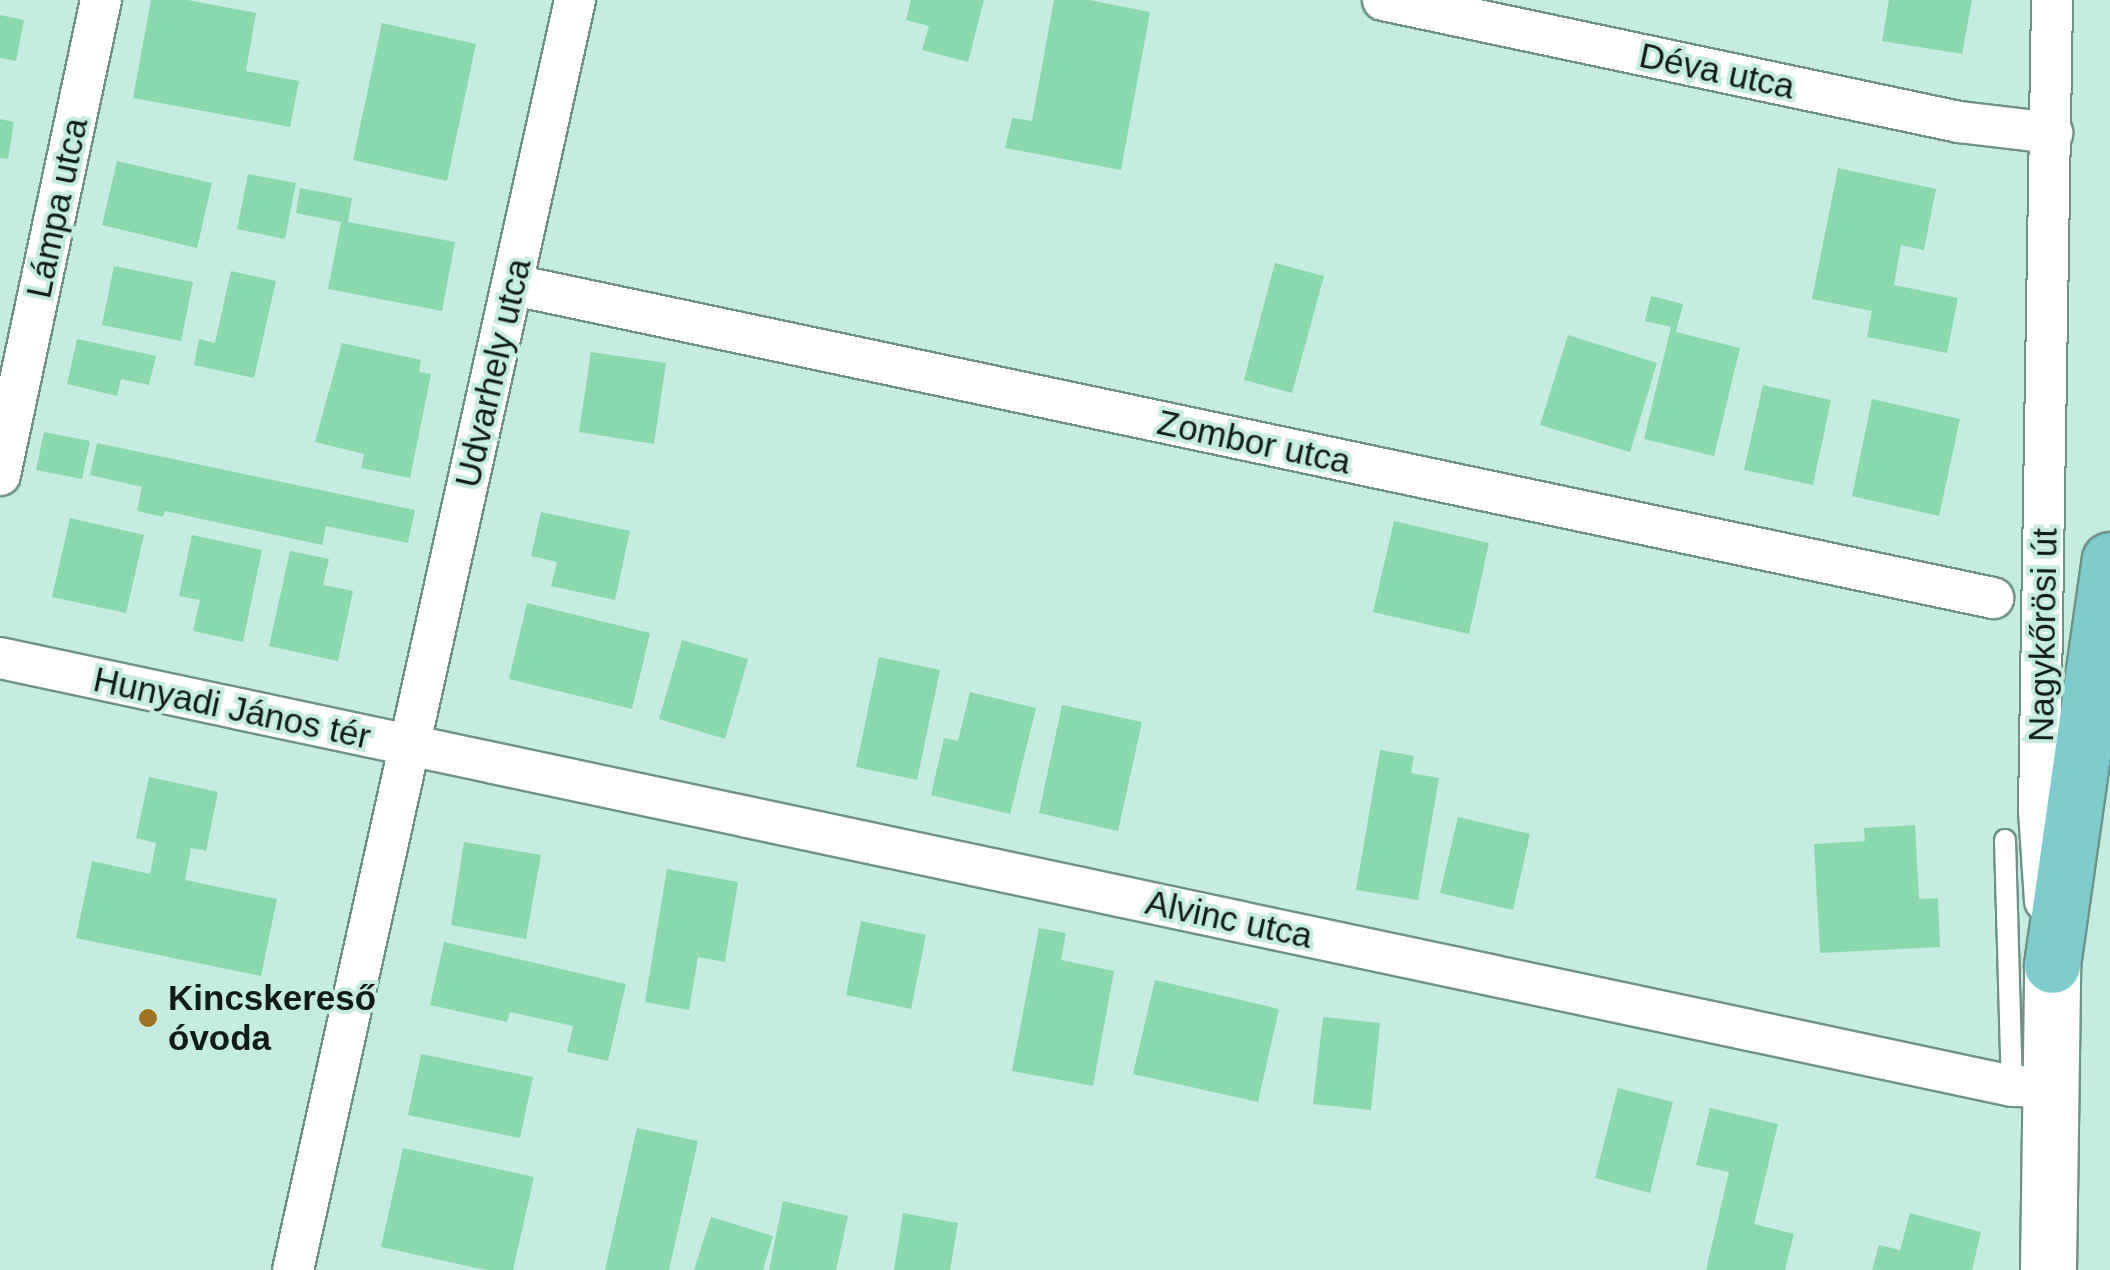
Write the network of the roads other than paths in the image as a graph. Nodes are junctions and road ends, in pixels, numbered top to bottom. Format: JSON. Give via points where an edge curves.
{"nodes":[{"id":1,"x":101,"y":0,"type":"edge"},
{"id":2,"x":575,"y":0,"type":"edge"},
{"id":3,"x":1384,"y":0,"type":"edge"},
{"id":4,"x":2052,"y":0,"type":"edge"},
{"id":5,"x":2052,"y":133,"type":"junction"},
{"id":6,"x":514,"y":285,"type":"junction"},
{"id":7,"x":0,"y":475,"type":"edge"},
{"id":8,"x":2110,"y":560,"type":"edge"},
{"id":9,"x":1994,"y":598,"type":"dead end"},
{"id":10,"x":0,"y":658,"type":"edge"},
{"id":11,"x":408,"y":745,"type":"junction"},
{"id":12,"x":2005,"y":840,"type":"dead end"},
{"id":13,"x":2052,"y":965,"type":"junction"},
{"id":14,"x":2031,"y":1086,"type":"junction"},
{"id":15,"x":294,"y":1270,"type":"edge"},
{"id":16,"x":2048,"y":1270,"type":"edge"}],
"edges":[{"from":1,"to":7,"type":"street","name":"Lámpa utca"},
{"from":2,"to":6,"type":"street","name":"Udvarhely utca"},
{"from":3,"to":5,"type":"street","name":"Déva utca","via":[[1959,122]]},
{"from":4,"to":5,"type":"street","name":"Nagykőrösi út"},
{"from":5,"to":13,"type":"street","name":"Nagykőrösi út","via":[[2039,810]]},
{"from":6,"to":9,"type":"street","name":"Zombor utca"},
{"from":6,"to":11,"type":"street","name":"Udvarhely utca"},
{"from":8,"to":13,"type":"main road"},
{"from":10,"to":11,"type":"street","name":"Hunyadi János tér"},
{"from":11,"to":14,"type":"street","name":"Alvinc utca"},
{"from":11,"to":15,"type":"street","name":"Hunyadi János tér"},
{"from":12,"to":14,"type":"lane"},
{"from":13,"to":14,"type":"main road","name":"Nagykőrösi út"},
{"from":14,"to":16,"type":"main road","name":"Nagykőrösi út"}]}
